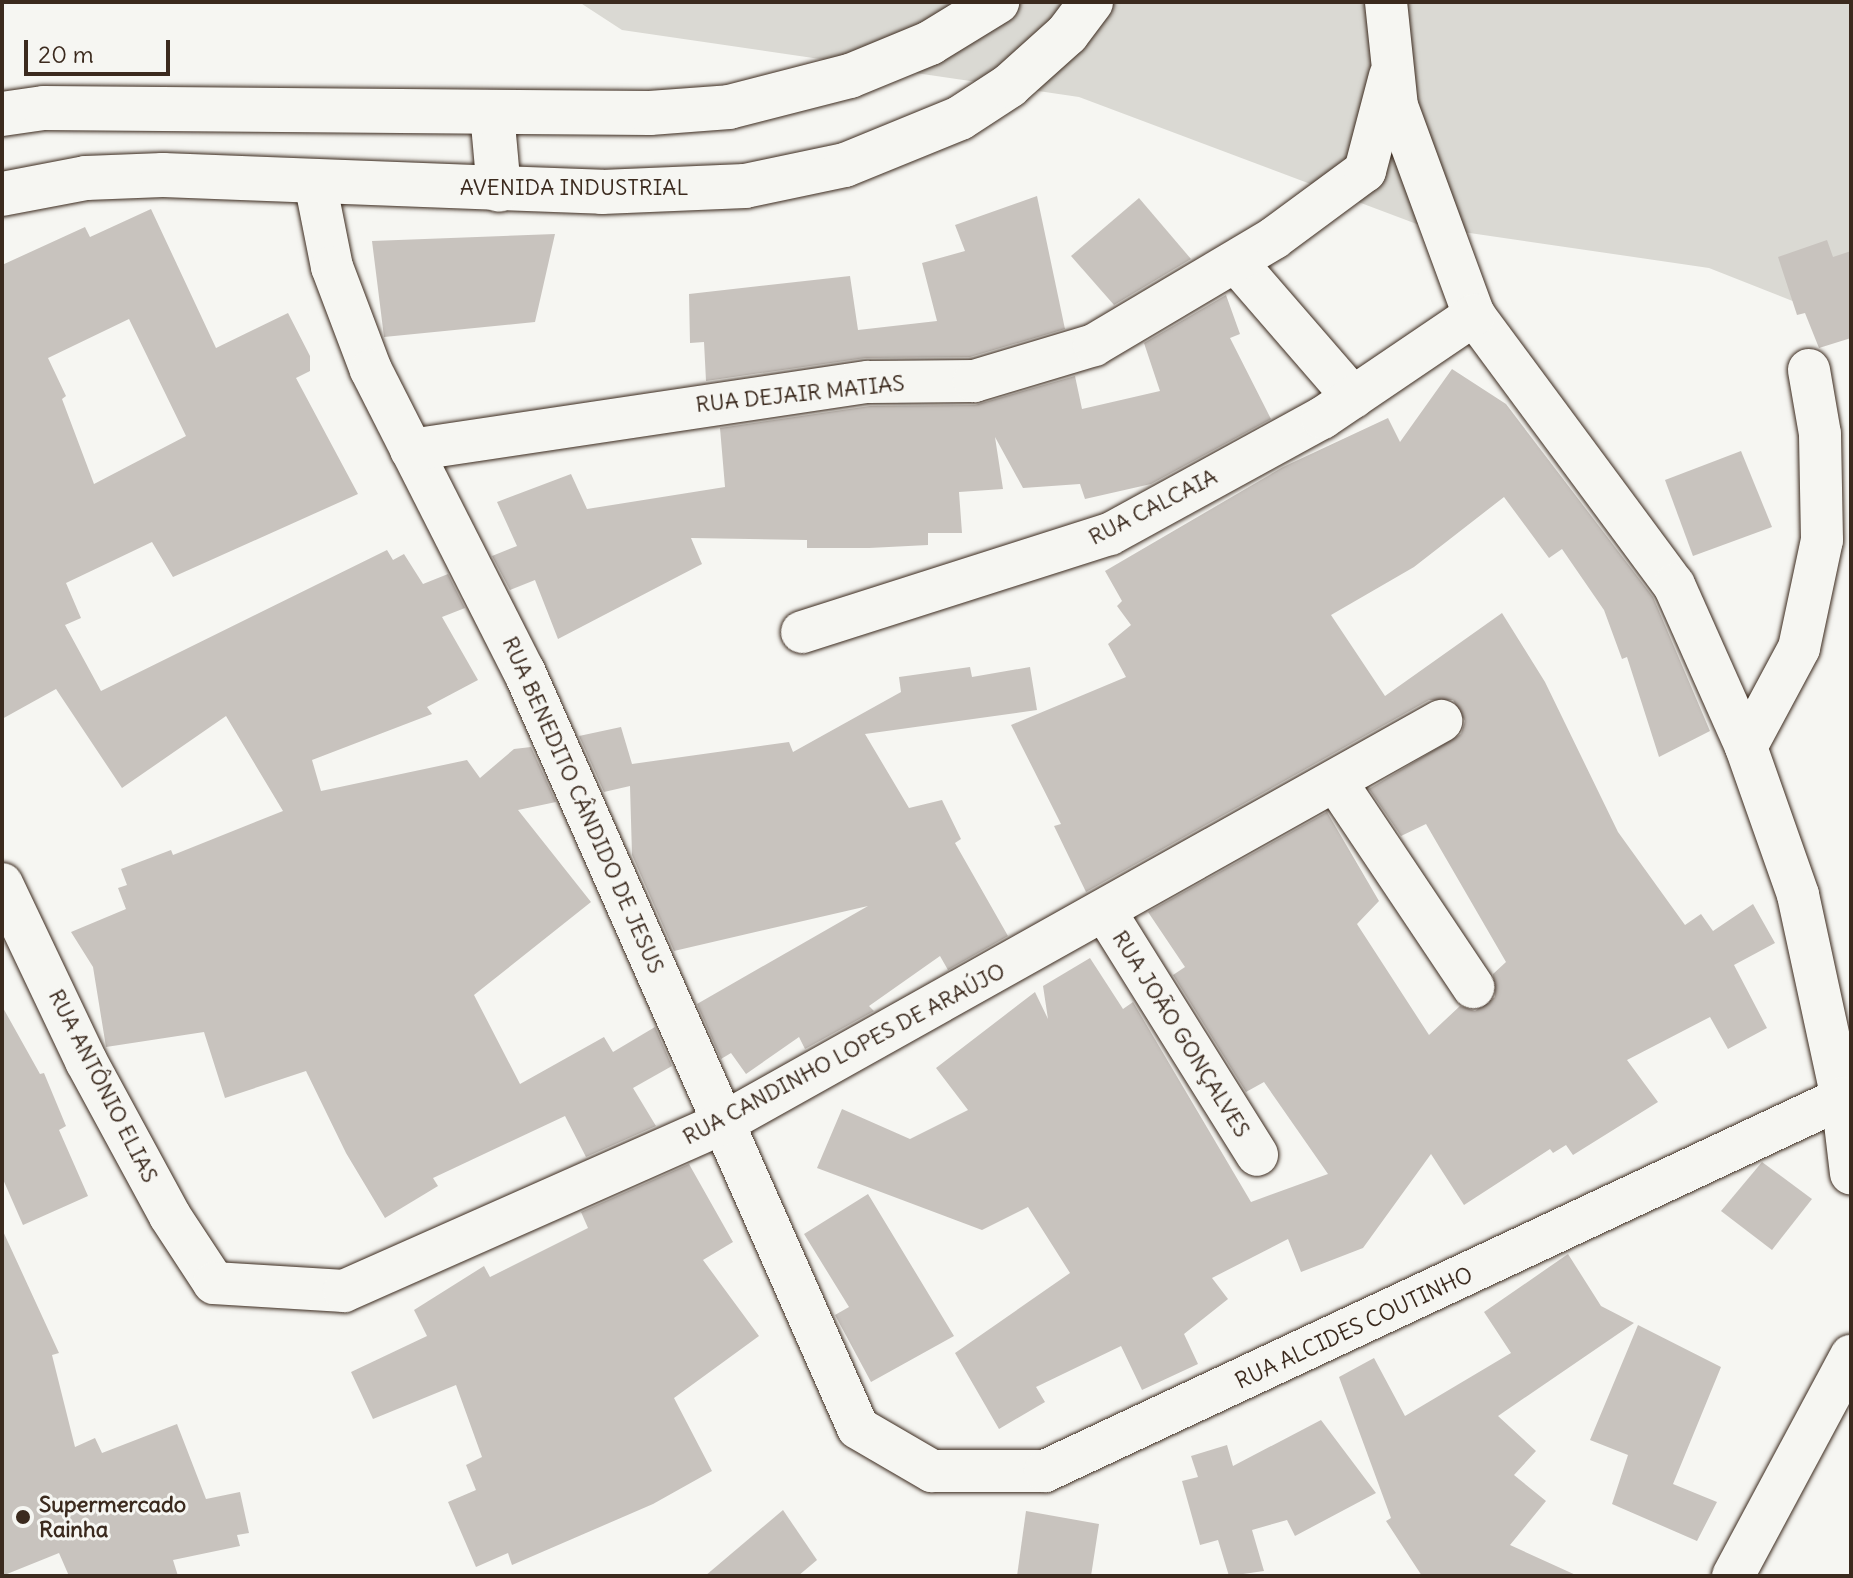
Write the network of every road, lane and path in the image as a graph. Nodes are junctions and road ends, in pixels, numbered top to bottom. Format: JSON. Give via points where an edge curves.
{"nodes":[{"id":1,"x":997,"y":2,"type":"edge"},
{"id":2,"x":1091,"y":2,"type":"edge"},
{"id":3,"x":1386,"y":2,"type":"edge"},
{"id":4,"x":1392,"y":67,"type":"junction"},
{"id":5,"x":492,"y":113,"type":"junction"},
{"id":6,"x":2,"y":114,"type":"edge"},
{"id":7,"x":315,"y":182,"type":"junction"},
{"id":8,"x":499,"y":190,"type":"junction"},
{"id":9,"x":2,"y":194,"type":"edge"},
{"id":10,"x":1236,"y":262,"type":"junction"},
{"id":11,"x":1474,"y":315,"type":"junction"},
{"id":12,"x":1809,"y":370,"type":"dead end"},
{"id":13,"x":1353,"y":397,"type":"junction"},
{"id":14,"x":411,"y":450,"type":"junction"},
{"id":15,"x":802,"y":632,"type":"dead end"},
{"id":16,"x":1441,"y":721,"type":"dead end"},
{"id":17,"x":1746,"y":747,"type":"junction"},
{"id":18,"x":1336,"y":782,"type":"junction"},
{"id":19,"x":2,"y":884,"type":"edge"},
{"id":20,"x":1106,"y":913,"type":"junction"},
{"id":21,"x":1473,"y":987,"type":"dead end"},
{"id":22,"x":1842,"y":1098,"type":"junction"},
{"id":23,"x":725,"y":1122,"type":"junction"},
{"id":24,"x":1257,"y":1155,"type":"dead end"},
{"id":25,"x":1851,"y":1173,"type":"edge"},
{"id":26,"x":214,"y":1283,"type":"joint"},
{"id":27,"x":1851,"y":1356,"type":"edge"},
{"id":28,"x":858,"y":1428,"type":"joint"},
{"id":29,"x":1733,"y":1576,"type":"edge"}],
"edges":[{"from":1,"to":5,"type":"street","via":[[930,43],[850,76],[757,101],[650,113]]},
{"from":2,"to":8,"type":"street","name":"AVENIDA INDUSTRIAL","via":[[1067,34],[1009,86],[960,118],[845,165],[745,186]]},
{"from":3,"to":4,"type":"street"},
{"from":4,"to":10,"type":"street","name":"RUA DEJAIR MATIAS","via":[[1365,171]]},
{"from":4,"to":11,"type":"street","via":[[1397,106]]},
{"from":5,"to":6,"type":"street","via":[[193,107],[44,108]]},
{"from":5,"to":8,"type":"street"},
{"from":7,"to":8,"type":"street","name":"AVENIDA INDUSTRIAL"},
{"from":7,"to":9,"type":"street","name":"AVENIDA INDUSTRIAL","via":[[117,177]]},
{"from":7,"to":14,"type":"street","name":"RUA BENEDITO CÂNDIDO DE JESUS","via":[[332,267],[371,370]]},
{"from":10,"to":13,"type":"street"},
{"from":10,"to":14,"type":"street","name":"RUA DEJAIR MATIAS","via":[[1094,345],[974,381],[868,382]]},
{"from":11,"to":13,"type":"street","name":"RUA CALCAIA"},
{"from":11,"to":17,"type":"street","via":[[1674,585]]},
{"from":12,"to":17,"type":"street","via":[[1820,434],[1822,540],[1799,648]]},
{"from":13,"to":15,"type":"street","name":"RUA CALCAIA","via":[[1110,534]]},
{"from":14,"to":23,"type":"street","name":"RUA BENEDITO CÂNDIDO DE JESUS","via":[[524,671]]},
{"from":16,"to":18,"type":"street","name":"RUA CANDINHO LOPES DE ARAÚJO"},
{"from":17,"to":22,"type":"street","via":[[1798,895]]},
{"from":18,"to":20,"type":"street","name":"RUA CANDINHO LOPES DE ARAÚJO"},
{"from":18,"to":21,"type":"street"},
{"from":19,"to":26,"type":"street","name":"RUA ANTÔNIO ELIAS","via":[[86,1061],[170,1216]]},
{"from":20,"to":23,"type":"street","name":"RUA CANDINHO LOPES DE ARAÚJO"},
{"from":20,"to":24,"type":"street","name":"RUA JOÃO GONÇALVES"},
{"from":22,"to":25,"type":"street"},
{"from":22,"to":28,"type":"street","name":"RUA ALCIDES COUTINHO","via":[[1045,1471],[932,1471]]},
{"from":23,"to":26,"type":"street","name":"RUA CANDINHO LOPES DE ARAÚJO","via":[[344,1291]]},
{"from":23,"to":28,"type":"street","name":"RUA BENEDITO CÂNDIDO DE JESUS"},
{"from":27,"to":29,"type":"street"}]}
